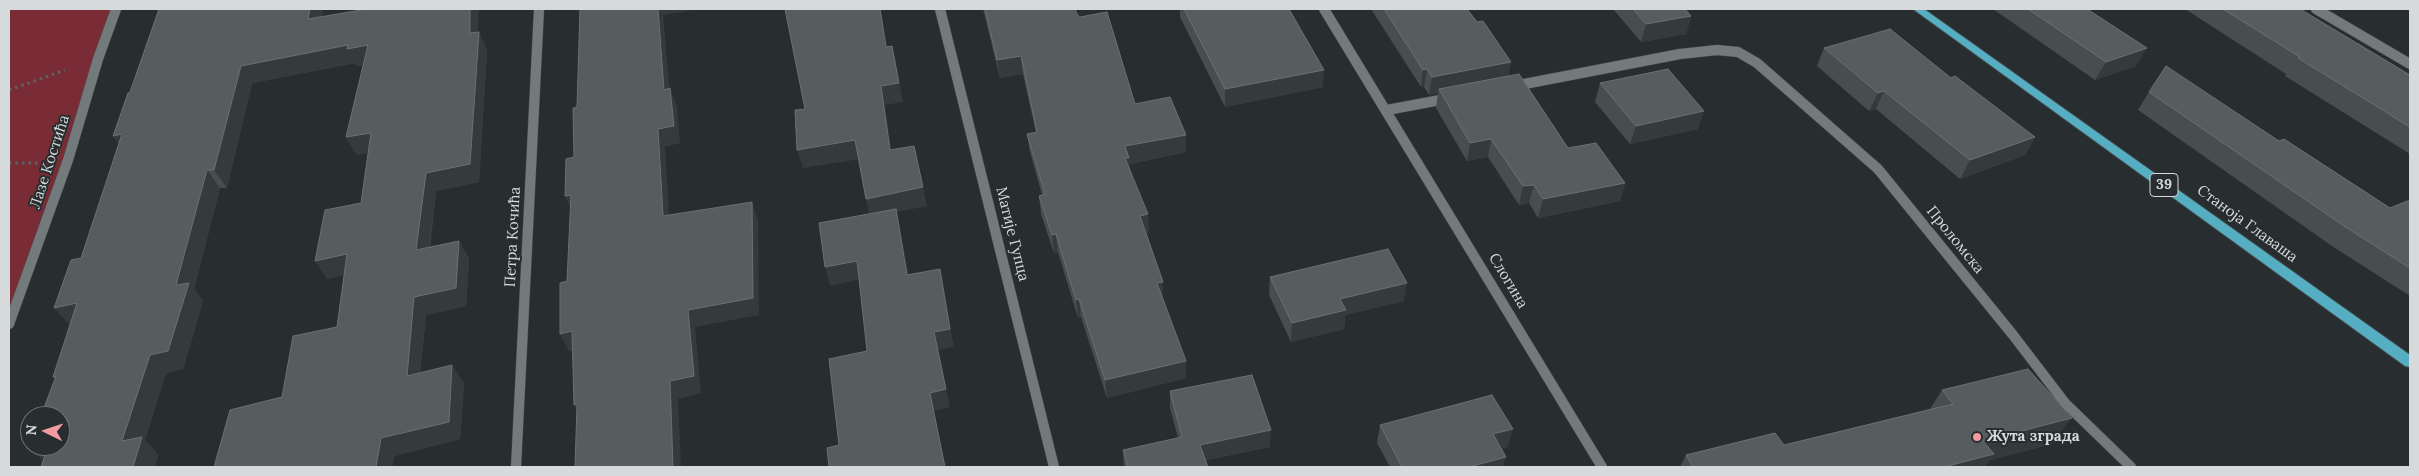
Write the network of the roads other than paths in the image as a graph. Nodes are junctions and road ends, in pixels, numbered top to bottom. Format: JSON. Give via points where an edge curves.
{"nodes":[{"id":1,"x":116,"y":9,"type":"edge"},
{"id":2,"x":540,"y":9,"type":"edge"},
{"id":3,"x":940,"y":9,"type":"edge"},
{"id":4,"x":1324,"y":9,"type":"edge"},
{"id":5,"x":1918,"y":9,"type":"edge"},
{"id":6,"x":2316,"y":9,"type":"edge"},
{"id":7,"x":2410,"y":64,"type":"edge"},
{"id":8,"x":1504,"y":88,"type":"edge"},
{"id":9,"x":1465,"y":95,"type":"edge"},
{"id":10,"x":1387,"y":110,"type":"junction"},
{"id":11,"x":9,"y":324,"type":"edge"},
{"id":12,"x":2410,"y":362,"type":"edge"},
{"id":13,"x":516,"y":467,"type":"edge"},
{"id":14,"x":1054,"y":467,"type":"edge"},
{"id":15,"x":1602,"y":467,"type":"edge"},
{"id":16,"x":2131,"y":467,"type":"edge"}],
"edges":[{"from":1,"to":11,"type":"street","name":"Лазе Костића","via":[[68,160]]},
{"from":2,"to":13,"type":"street","name":"Петра Кочића"},
{"from":3,"to":14,"type":"street","name":"Матије Гупца"},
{"from":4,"to":10,"type":"street","name":"Слогина"},
{"from":5,"to":12,"type":"main road","name":"Станоја Главаша","number":"39"},
{"from":6,"to":7,"type":"street"},
{"from":8,"to":16,"type":"street","name":"Проломска","via":[[1680,54],[1717,50],[1738,52],[1758,63],[1878,169],[2065,402]]},
{"from":9,"to":10,"type":"street"},
{"from":10,"to":15,"type":"street","name":"Слогина"}]}
